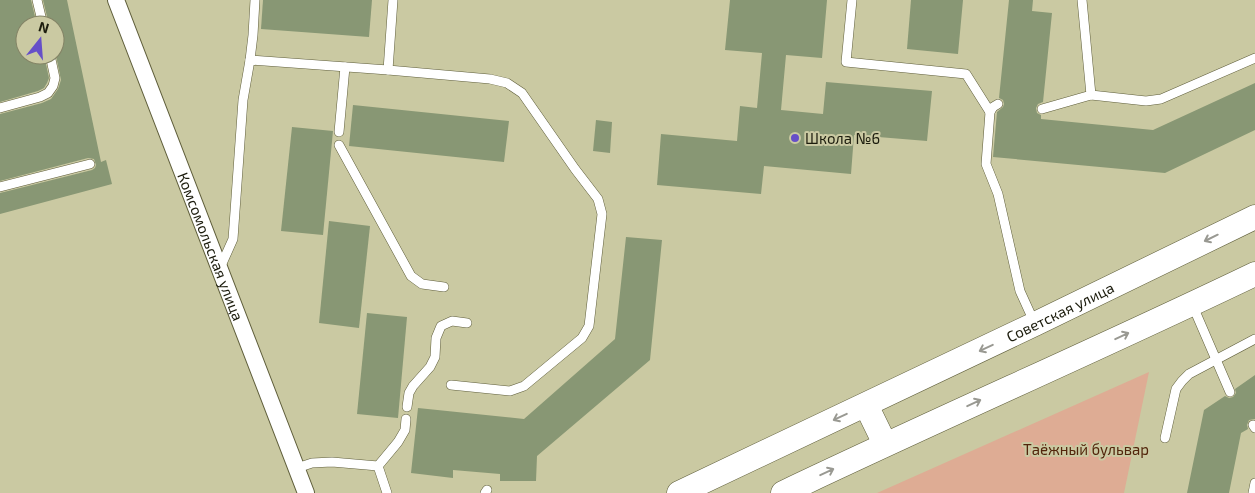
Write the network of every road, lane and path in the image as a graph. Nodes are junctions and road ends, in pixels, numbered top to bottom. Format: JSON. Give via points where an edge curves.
{"nodes":[{"id":1,"x":37,"y":0,"type":"edge"},
{"id":2,"x":116,"y":0,"type":"edge"},
{"id":3,"x":255,"y":0,"type":"edge"},
{"id":4,"x":393,"y":0,"type":"edge"},
{"id":5,"x":852,"y":0,"type":"edge"},
{"id":6,"x":1082,"y":0,"type":"edge"},
{"id":7,"x":41,"y":15,"type":"edge"},
{"id":8,"x":1255,"y":58,"type":"edge"},
{"id":9,"x":250,"y":60,"type":"junction"},
{"id":10,"x":52,"y":65,"type":"edge"},
{"id":11,"x":345,"y":67,"type":"junction"},
{"id":12,"x":388,"y":70,"type":"junction"},
{"id":13,"x":1091,"y":96,"type":"junction"},
{"id":14,"x":998,"y":104,"type":"dead end"},
{"id":15,"x":0,"y":108,"type":"edge"},
{"id":16,"x":1042,"y":109,"type":"dead end"},
{"id":17,"x":990,"y":112,"type":"junction"},
{"id":18,"x":340,"y":132,"type":"dead end"},
{"id":19,"x":339,"y":145,"type":"dead end"},
{"id":20,"x":90,"y":164,"type":"dead end"},
{"id":21,"x":0,"y":187,"type":"edge"},
{"id":22,"x":1255,"y":217,"type":"edge"},
{"id":23,"x":220,"y":268,"type":"junction"},
{"id":24,"x":1255,"y":274,"type":"edge"},
{"id":25,"x":444,"y":287,"type":"dead end"},
{"id":26,"x":1192,"y":304,"type":"junction"},
{"id":27,"x":467,"y":323,"type":"dead end"},
{"id":28,"x":1035,"y":324,"type":"junction"},
{"id":29,"x":1255,"y":339,"type":"edge"},
{"id":30,"x":1216,"y":360,"type":"junction"},
{"id":31,"x":451,"y":385,"type":"dead end"},
{"id":32,"x":1230,"y":392,"type":"dead end"},
{"id":33,"x":866,"y":405,"type":"junction"},
{"id":34,"x":407,"y":407,"type":"dead end"},
{"id":35,"x":406,"y":419,"type":"dead end"},
{"id":36,"x":1165,"y":438,"type":"dead end"},
{"id":37,"x":885,"y":444,"type":"junction"},
{"id":38,"x":378,"y":466,"type":"junction"},
{"id":39,"x":297,"y":468,"type":"junction"},
{"id":40,"x":1255,"y":483,"type":"edge"},
{"id":41,"x":306,"y":493,"type":"edge"},
{"id":42,"x":387,"y":493,"type":"edge"},
{"id":43,"x":679,"y":493,"type":"edge"},
{"id":44,"x":783,"y":493,"type":"edge"},
{"id":45,"x":1253,"y":493,"type":"edge"}],
"edges":[{"from":1,"to":7,"type":"lane"},
{"from":2,"to":23,"type":"street","name":"Комсомольская улица"},
{"from":3,"to":9,"type":"lane"},
{"from":4,"to":12,"type":"lane"},
{"from":5,"to":17,"type":"lane","via":[[846,62],[966,74]]},
{"from":6,"to":13,"type":"lane"},
{"from":8,"to":13,"type":"lane","via":[[1161,99],[1146,101]]},
{"from":9,"to":11,"type":"lane"},
{"from":9,"to":23,"type":"lane","via":[[243,100],[233,239]]},
{"from":10,"to":15,"type":"lane","via":[[55,78],[48,93]]},
{"from":11,"to":12,"type":"lane"},
{"from":11,"to":18,"type":"lane"},
{"from":12,"to":31,"type":"lane","via":[[507,83],[522,94],[598,199],[602,214],[589,326],[582,338],[517,389]]},
{"from":13,"to":16,"type":"lane"},
{"from":14,"to":17,"type":"lane"},
{"from":17,"to":28,"type":"lane","via":[[986,164],[998,194],[1020,291]]},
{"from":19,"to":25,"type":"lane","via":[[411,276],[422,284]]},
{"from":20,"to":21,"type":"lane"},
{"from":22,"to":28,"type":"street","name":"Советская улица","one_way":true},
{"from":23,"to":39,"type":"street","name":"Комсомольская улица"},
{"from":24,"to":26,"type":"street"},
{"from":26,"to":30,"type":"lane"},
{"from":37,"to":26,"type":"street","one_way":true},
{"from":27,"to":34,"type":"lane","via":[[452,321],[442,326],[436,338],[435,357],[409,393]]},
{"from":28,"to":33,"type":"street","name":"Советская улица","one_way":true},
{"from":29,"to":30,"type":"lane"},
{"from":30,"to":32,"type":"lane"},
{"from":30,"to":36,"type":"lane","via":[[1190,374],[1176,389]]},
{"from":33,"to":37,"type":"street"},
{"from":33,"to":43,"type":"street","name":"Советская улица","one_way":true},
{"from":35,"to":38,"type":"lane","via":[[405,430],[398,442]]},
{"from":44,"to":37,"type":"street","one_way":true},
{"from":38,"to":39,"type":"lane","via":[[312,462]]},
{"from":38,"to":42,"type":"lane"},
{"from":39,"to":41,"type":"street","name":"Комсомольская улица"},
{"from":40,"to":45,"type":"lane"}]}
